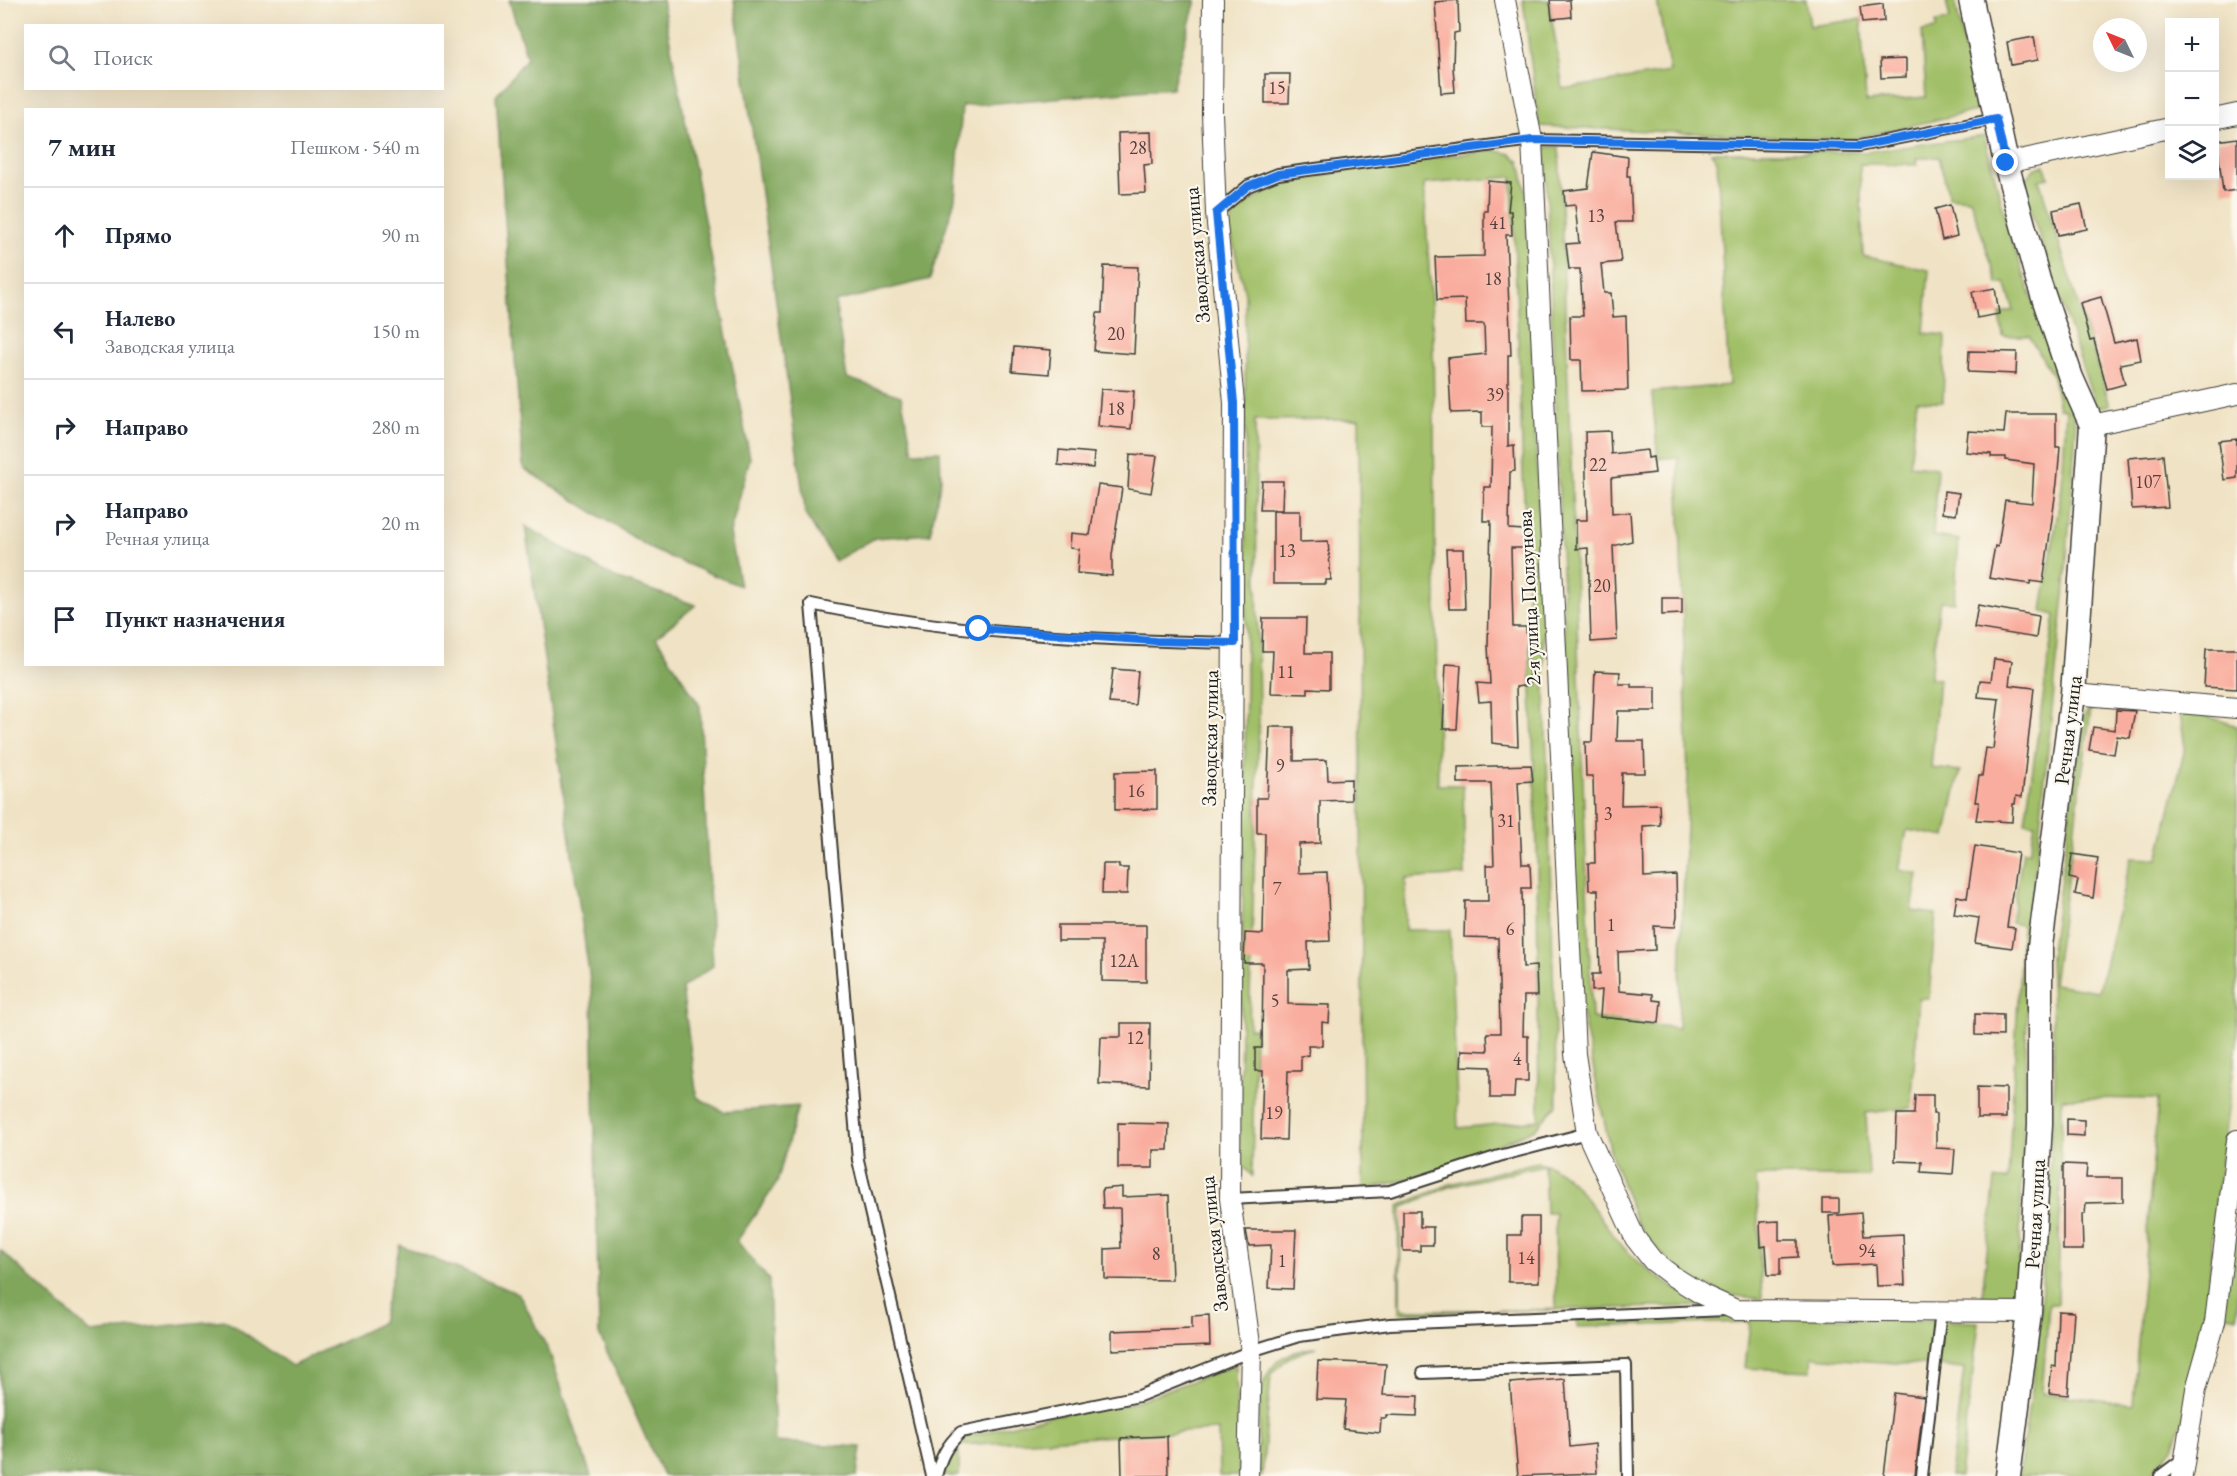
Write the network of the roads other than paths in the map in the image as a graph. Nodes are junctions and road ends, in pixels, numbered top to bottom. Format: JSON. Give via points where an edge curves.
{"nodes":[{"id":1,"x":1213,"y":0,"type":"edge"},
{"id":2,"x":1505,"y":0,"type":"edge"},
{"id":3,"x":1971,"y":0,"type":"edge"},
{"id":4,"x":2237,"y":114,"type":"edge"},
{"id":5,"x":2219,"y":118,"type":"edge"},
{"id":6,"x":1996,"y":119,"type":"junction"},
{"id":7,"x":2165,"y":129,"type":"edge"},
{"id":8,"x":1532,"y":140,"type":"junction"},
{"id":9,"x":2006,"y":163,"type":"junction"},
{"id":10,"x":1216,"y":213,"type":"junction"},
{"id":11,"x":2237,"y":394,"type":"edge"},
{"id":12,"x":2092,"y":425,"type":"junction"},
{"id":13,"x":1235,"y":643,"type":"junction"},
{"id":14,"x":2073,"y":694,"type":"junction"},
{"id":15,"x":2237,"y":708,"type":"edge"},
{"id":16,"x":1587,"y":1133,"type":"junction"},
{"id":17,"x":2237,"y":1140,"type":"edge"},
{"id":18,"x":1230,"y":1198,"type":"junction"},
{"id":19,"x":1736,"y":1310,"type":"junction"},
{"id":20,"x":1941,"y":1311,"type":"junction"},
{"id":21,"x":2029,"y":1312,"type":"junction"},
{"id":22,"x":1251,"y":1351,"type":"junction"},
{"id":23,"x":1423,"y":1373,"type":"dead end"},
{"id":24,"x":2183,"y":1467,"type":"edge"},
{"id":25,"x":934,"y":1476,"type":"edge"},
{"id":26,"x":1248,"y":1476,"type":"edge"},
{"id":27,"x":1628,"y":1476,"type":"edge"},
{"id":28,"x":1922,"y":1476,"type":"edge"},
{"id":29,"x":2008,"y":1476,"type":"edge"},
{"id":30,"x":2160,"y":1476,"type":"edge"}],
"edges":[{"from":1,"to":10,"type":"street","name":"Заводская улица"},
{"from":2,"to":8,"type":"street","name":"2-я улица Ползунова"},
{"from":3,"to":6,"type":"street","name":"Речная улица"},
{"from":4,"to":5,"type":"street"},
{"from":6,"to":8,"type":"lane","via":[[1859,146]]},
{"from":6,"to":9,"type":"street","name":"Речная улица"},
{"from":7,"to":9,"type":"street"},
{"from":8,"to":10,"type":"lane","via":[[1278,174],[1248,186]]},
{"from":8,"to":16,"type":"street","name":"2-я улица Ползунова","via":[[1575,1054]]},
{"from":9,"to":12,"type":"street","name":"Речная улица","via":[[2038,280]]},
{"from":10,"to":13,"type":"street","name":"Заводская улица","via":[[1234,403]]},
{"from":11,"to":12,"type":"street"},
{"from":12,"to":14,"type":"street","name":"Речная улица"},
{"from":13,"to":18,"type":"street","name":"Заводская улица"},
{"from":13,"to":25,"type":"lane","via":[[979,629],[866,616],[811,604],[858,1160]]},
{"from":14,"to":15,"type":"street"},
{"from":14,"to":21,"type":"street","name":"Речная улица","via":[[2040,946],[2040,1124]]},
{"from":16,"to":18,"type":"lane","via":[[1390,1191]]},
{"from":16,"to":19,"type":"street","name":"2-я улица Ползунова","via":[[1635,1238],[1653,1261],[1703,1295]]},
{"from":17,"to":24,"type":"street","via":[[2215,1322],[2196,1389]]},
{"from":18,"to":22,"type":"street","name":"Заводская улица"},
{"from":19,"to":20,"type":"street"},
{"from":19,"to":22,"type":"lane","via":[[1390,1324],[1299,1336]]},
{"from":20,"to":21,"type":"street"},
{"from":20,"to":28,"type":"lane"},
{"from":21,"to":29,"type":"street","name":"Речная улица"},
{"from":22,"to":25,"type":"lane","via":[[1139,1396],[961,1432],[949,1443]]},
{"from":22,"to":26,"type":"street","name":"Заводская улица"},
{"from":23,"to":27,"type":"lane","via":[[1626,1365]]},
{"from":24,"to":30,"type":"lane"}]}
